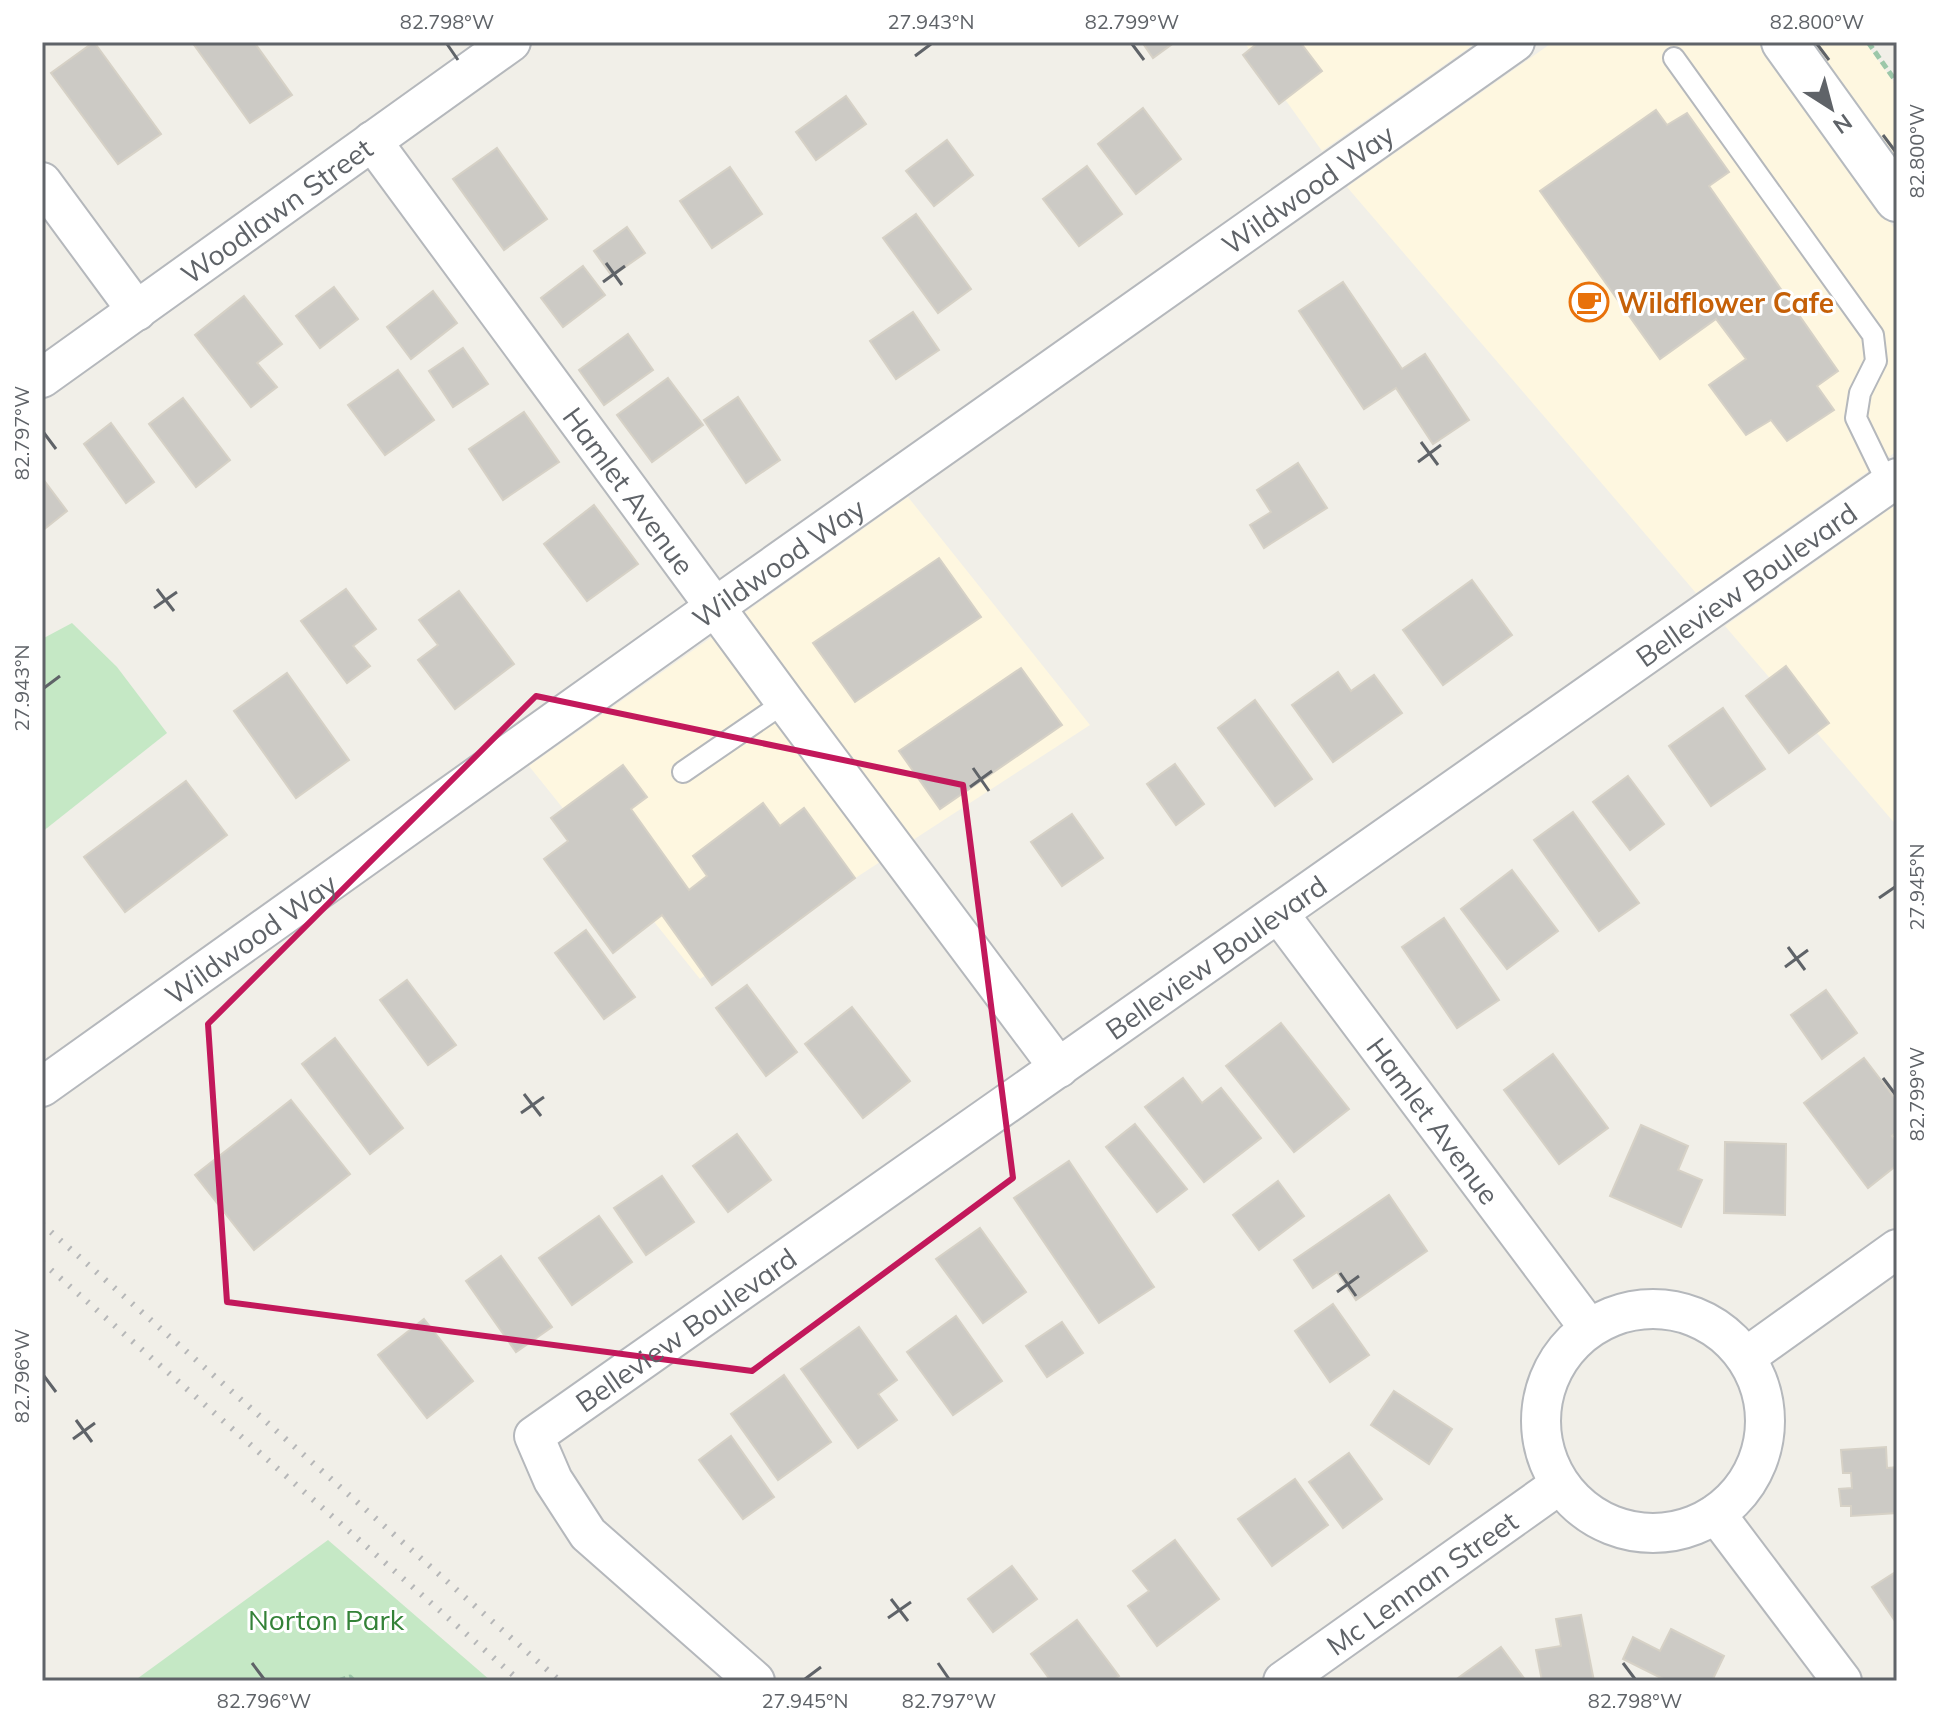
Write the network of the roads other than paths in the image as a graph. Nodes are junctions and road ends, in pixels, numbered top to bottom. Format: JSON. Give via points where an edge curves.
{"nodes":[{"id":1,"x":511,"y":42,"type":"edge"},
{"id":2,"x":1515,"y":42,"type":"edge"},
{"id":3,"x":1784,"y":42,"type":"edge"},
{"id":4,"x":1674,"y":58,"type":"dead end"},
{"id":5,"x":372,"y":141,"type":"junction"},
{"id":6,"x":42,"y":182,"type":"edge"},
{"id":7,"x":1897,"y":199,"type":"edge"},
{"id":8,"x":137,"y":311,"type":"junction"},
{"id":9,"x":42,"y":378,"type":"edge"},
{"id":10,"x":1892,"y":481,"type":"edge"},
{"id":11,"x":715,"y":607,"type":"junction"},
{"id":12,"x":785,"y":702,"type":"junction"},
{"id":13,"x":683,"y":772,"type":"dead end"},
{"id":14,"x":1279,"y":914,"type":"junction"},
{"id":15,"x":1059,"y":1068,"type":"junction"},
{"id":16,"x":42,"y":1087,"type":"edge"},
{"id":17,"x":1897,"y":1249,"type":"edge"},
{"id":18,"x":1589,"y":1328,"type":"junction"},
{"id":19,"x":1746,"y":1357,"type":"junction"},
{"id":20,"x":1559,"y":1485,"type":"junction"},
{"id":21,"x":1716,"y":1514,"type":"junction"},
{"id":22,"x":755,"y":1681,"type":"edge"},
{"id":23,"x":1283,"y":1681,"type":"edge"},
{"id":24,"x":1842,"y":1681,"type":"edge"}],
"edges":[{"from":1,"to":5,"type":"street","name":"Woodlawn Street"},
{"from":2,"to":11,"type":"street","name":"Wildwood Way"},
{"from":3,"to":7,"type":"main road"},
{"from":4,"to":10,"type":"lane","via":[[1873,335],[1876,361],[1860,393],[1856,418]]},
{"from":5,"to":8,"type":"street","name":"Woodlawn Street"},
{"from":5,"to":11,"type":"street","name":"Hamlet Avenue"},
{"from":6,"to":8,"type":"street"},
{"from":8,"to":9,"type":"street","name":"Woodlawn Street"},
{"from":10,"to":14,"type":"street","name":"Belleview Boulevard"},
{"from":11,"to":12,"type":"street","name":"Hamlet Avenue"},
{"from":11,"to":16,"type":"street","name":"Wildwood Way"},
{"from":12,"to":13,"type":"lane"},
{"from":12,"to":15,"type":"street","name":"Hamlet Avenue"},
{"from":14,"to":15,"type":"street","name":"Belleview Boulevard"},
{"from":14,"to":18,"type":"street","name":"Hamlet Avenue"},
{"from":15,"to":22,"type":"street","name":"Belleview Boulevard","via":[[534,1436],[553,1480],[588,1534]]},
{"from":17,"to":19,"type":"street"},
{"from":18,"to":19,"type":"street","via":[[1636,1310],[1661,1308],[1709,1323]]},
{"from":18,"to":20,"type":"street","via":[[1555,1365],[1540,1413],[1547,1463]]},
{"from":19,"to":21,"type":"street","via":[[1764,1404],[1763,1441],[1750,1477]]},
{"from":20,"to":21,"type":"street","via":[[1596,1519],[1644,1534],[1669,1532]]},
{"from":20,"to":23,"type":"street","name":"Mc Lennan Street"},
{"from":21,"to":24,"type":"street"}]}
